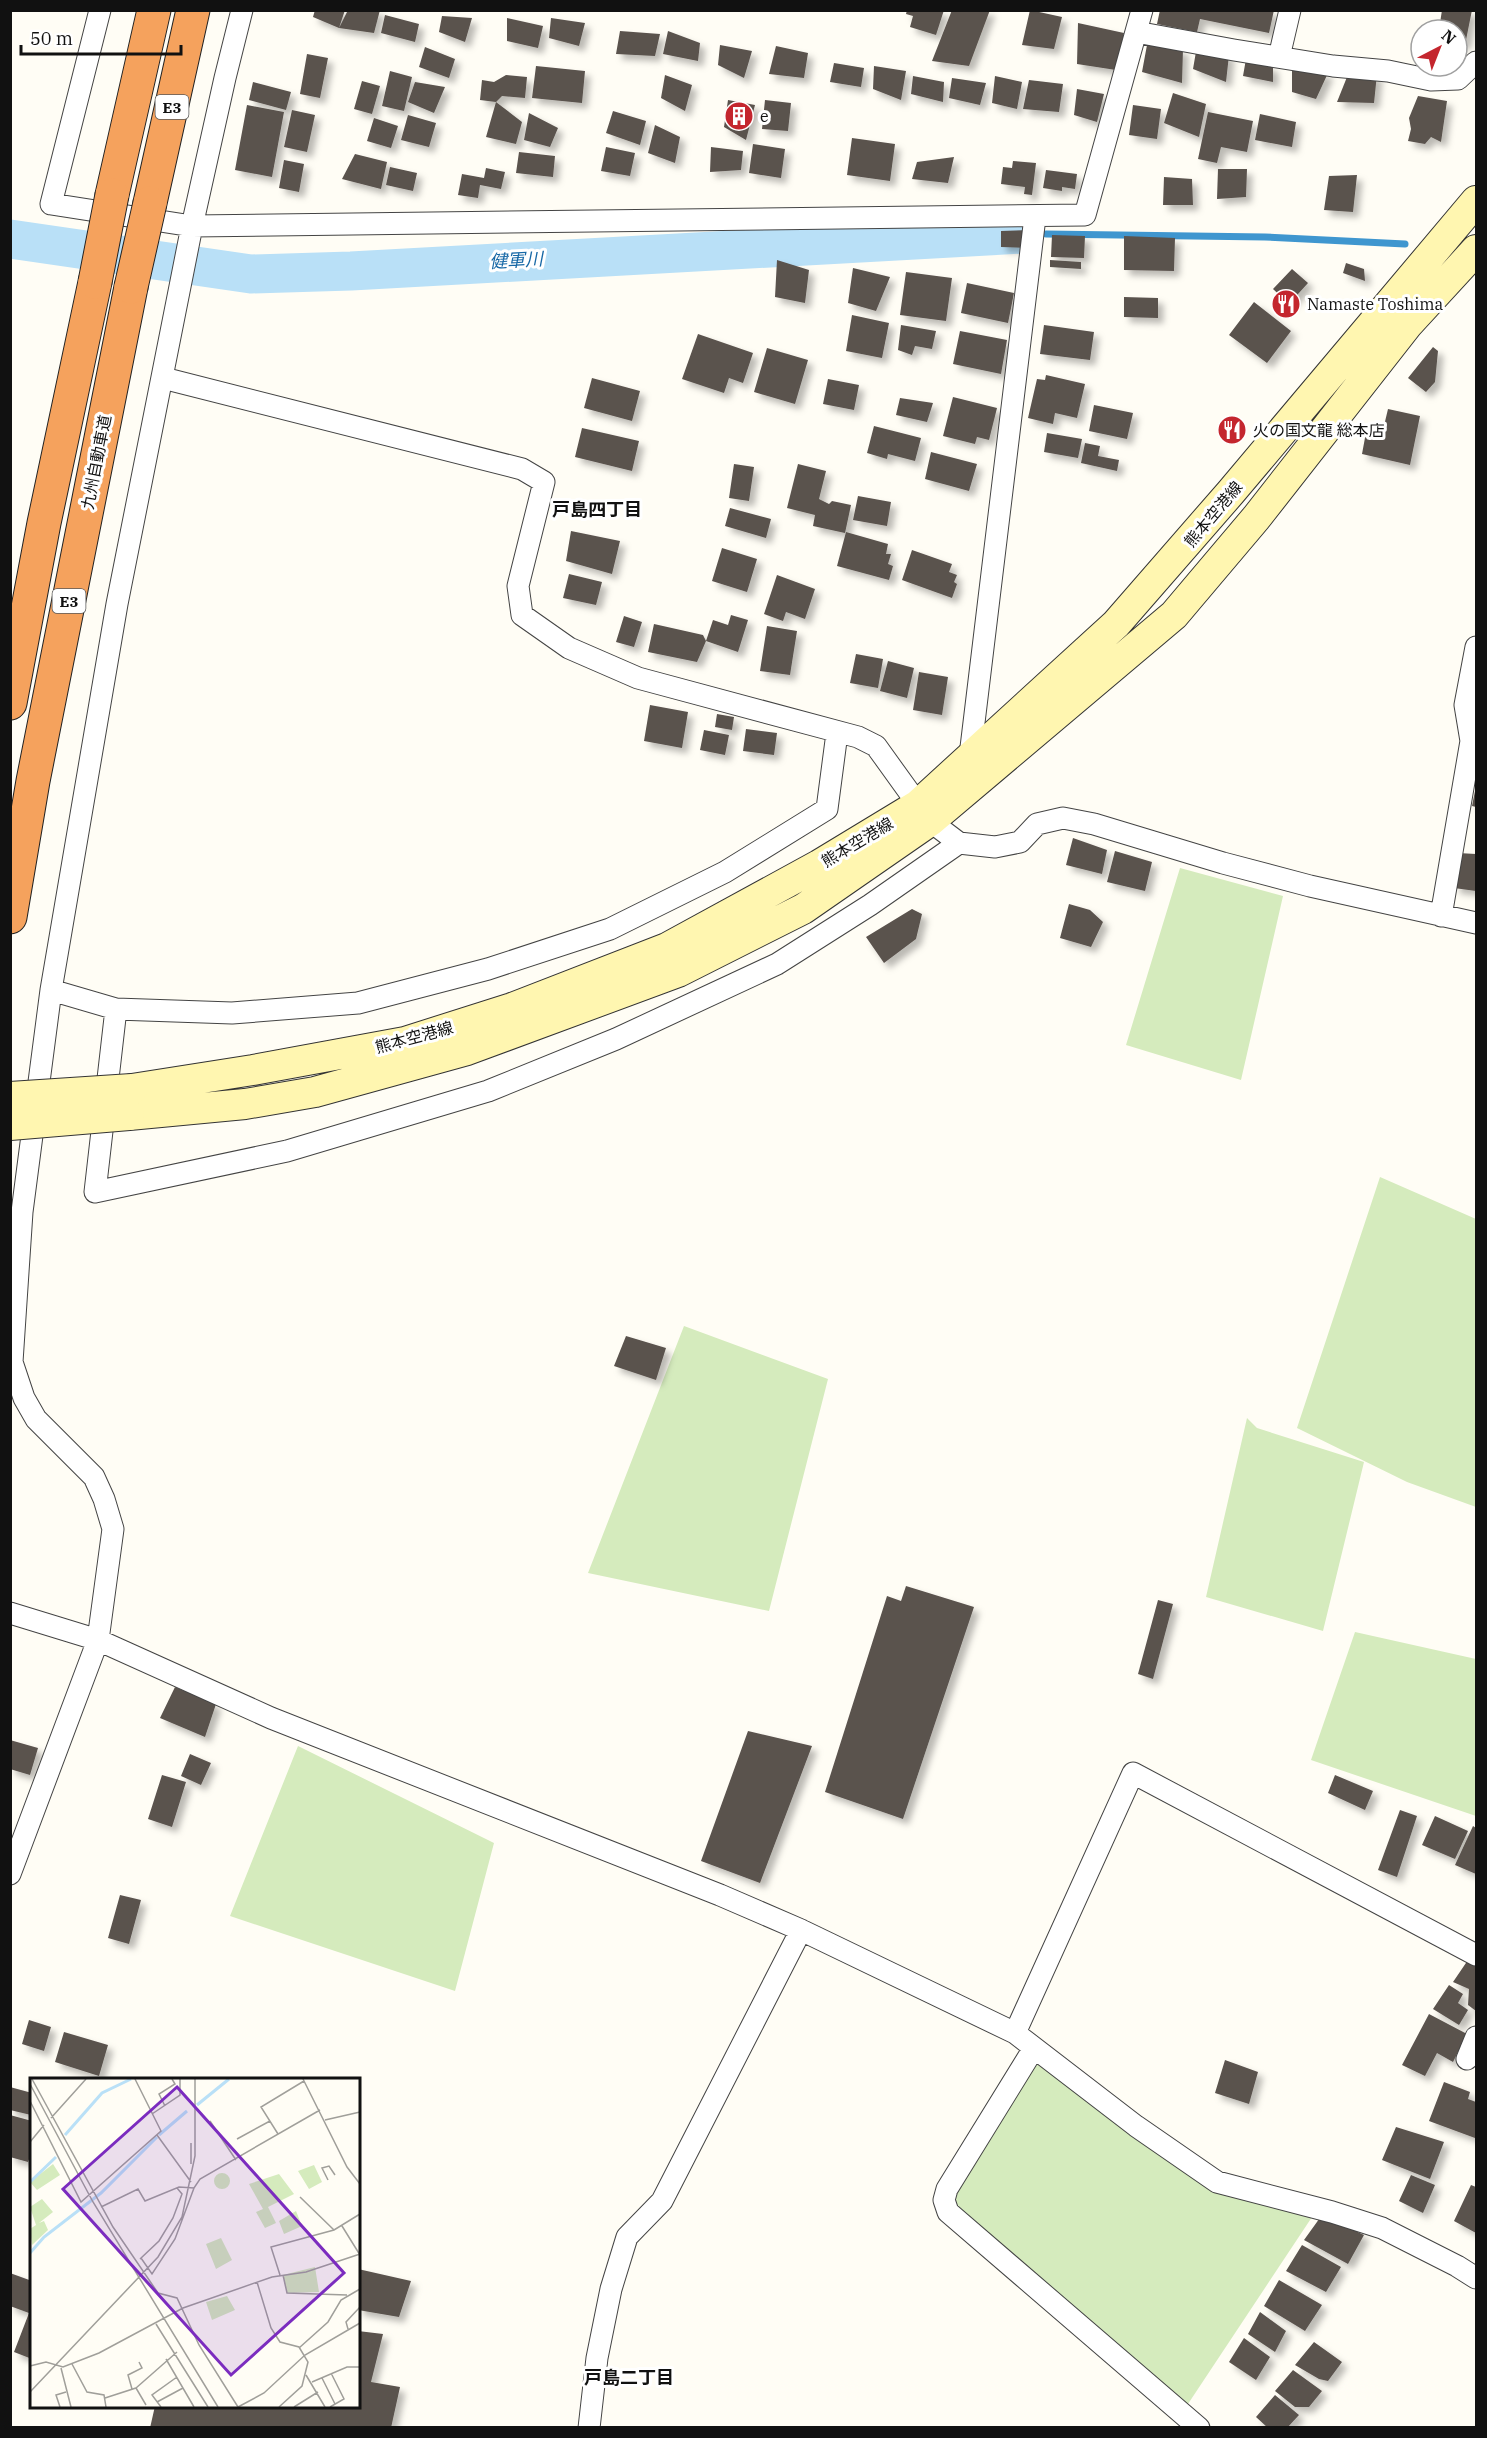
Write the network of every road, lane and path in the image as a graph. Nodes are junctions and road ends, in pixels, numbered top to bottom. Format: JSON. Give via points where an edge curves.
{"nodes":[{"id":1,"x":100,"y":10,"type":"edge"},
{"id":2,"x":153,"y":10,"type":"edge"},
{"id":3,"x":193,"y":10,"type":"edge"},
{"id":4,"x":242,"y":10,"type":"edge"},
{"id":5,"x":1142,"y":10,"type":"edge"},
{"id":6,"x":1290,"y":10,"type":"edge"},
{"id":7,"x":1136,"y":32,"type":"junction"},
{"id":8,"x":1279,"y":57,"type":"junction"},
{"id":9,"x":1476,"y":62,"type":"edge"},
{"id":10,"x":1476,"y":201,"type":"edge"},
{"id":11,"x":1035,"y":217,"type":"junction"},
{"id":12,"x":192,"y":226,"type":"junction"},
{"id":13,"x":1476,"y":250,"type":"edge"},
{"id":14,"x":163,"y":378,"type":"junction"},
{"id":15,"x":1476,"y":647,"type":"edge"},
{"id":16,"x":10,"y":703,"type":"edge"},
{"id":17,"x":837,"y":733,"type":"junction"},
{"id":18,"x":969,"y":775,"type":"junction"},
{"id":19,"x":924,"y":813,"type":"junction"},
{"id":20,"x":959,"y":843,"type":"junction"},
{"id":21,"x":1441,"y":916,"type":"junction"},
{"id":22,"x":10,"y":917,"type":"edge"},
{"id":23,"x":1476,"y":922,"type":"edge"},
{"id":24,"x":51,"y":990,"type":"junction"},
{"id":25,"x":116,"y":1009,"type":"junction"},
{"id":26,"x":10,"y":1097,"type":"edge"},
{"id":27,"x":131,"y":1102,"type":"junction"},
{"id":28,"x":10,"y":1125,"type":"edge"},
{"id":29,"x":10,"y":1613,"type":"edge"},
{"id":30,"x":98,"y":1640,"type":"junction"},
{"id":31,"x":10,"y":1874,"type":"edge"},
{"id":32,"x":801,"y":1930,"type":"junction"},
{"id":33,"x":1476,"y":1955,"type":"edge"},
{"id":34,"x":1015,"y":2033,"type":"junction"},
{"id":35,"x":1476,"y":2037,"type":"edge"},
{"id":36,"x":1034,"y":2048,"type":"junction"},
{"id":37,"x":1467,"y":2059,"type":"dead end"},
{"id":38,"x":1476,"y":2278,"type":"edge"},
{"id":39,"x":589,"y":2427,"type":"edge"},
{"id":40,"x":1199,"y":2427,"type":"edge"}],
"edges":[{"from":1,"to":12,"type":"street","via":[[51,204]]},
{"from":2,"to":16,"type":"highway","number":"E3","bridge":true,"via":[[44,523]]},
{"from":3,"to":22,"type":"highway","name":"九州自動車道","number":"E3","bridge":true,"via":[[131,287],[33,781]]},
{"from":4,"to":12,"type":"street"},
{"from":5,"to":7,"type":"street"},
{"from":6,"to":8,"type":"street"},
{"from":7,"to":8,"type":"street"},
{"from":7,"to":11,"type":"street","via":[[1085,214]]},
{"from":8,"to":9,"type":"street","via":[[1431,80],[1458,79]]},
{"from":10,"to":18,"type":"main road","name":"熊本空港線","via":[[1116,624]]},
{"from":11,"to":12,"type":"street"},
{"from":11,"to":18,"type":"street"},
{"from":12,"to":14,"type":"street"},
{"from":13,"to":18,"type":"main road","name":"熊本空港線","via":[[1408,324],[1256,518],[1174,615]]},
{"from":14,"to":17,"type":"street","via":[[522,470],[544,482],[518,586],[522,615],[569,648],[638,678]]},
{"from":14,"to":24,"type":"street","via":[[117,604]]},
{"from":15,"to":21,"type":"street","via":[[1465,705],[1471,741]]},
{"from":17,"to":19,"type":"street","via":[[858,737],[876,747]]},
{"from":17,"to":25,"type":"street","via":[[827,809],[725,872],[610,929],[488,969],[358,1003],[232,1013]]},
{"from":18,"to":19,"type":"main road","name":"熊本空港線"},
{"from":19,"to":20,"type":"street"},
{"from":19,"to":27,"type":"main road","name":"熊本空港線","via":[[803,909],[678,972],[478,1046],[315,1092],[245,1104]]},
{"from":20,"to":21,"type":"street","via":[[995,847],[1020,842],[1037,824],[1063,818],[1288,880]]},
{"from":20,"to":25,"type":"street","via":[[777,964],[616,1039],[488,1091],[287,1151],[94,1192]]},
{"from":21,"to":23,"type":"street"},
{"from":24,"to":25,"type":"street"},
{"from":24,"to":30,"type":"street","via":[[22,1212],[12,1362],[36,1419],[94,1477],[113,1528]]},
{"from":26,"to":27,"type":"main road","name":"熊本空港線","bridge":true},
{"from":27,"to":28,"type":"main road","name":"熊本空港線","bridge":true},
{"from":29,"to":30,"type":"street"},
{"from":30,"to":31,"type":"street"},
{"from":30,"to":32,"type":"street","via":[[271,1718],[720,1894]]},
{"from":32,"to":34,"type":"street"},
{"from":32,"to":39,"type":"street","via":[[662,2201],[627,2237],[611,2289]]},
{"from":33,"to":34,"type":"street","via":[[1133,1773]]},
{"from":34,"to":36,"type":"street"},
{"from":35,"to":37,"type":"street"},
{"from":36,"to":38,"type":"street","via":[[1216,2182],[1382,2228]]},
{"from":36,"to":40,"type":"street","via":[[947,2188],[944,2200],[948,2212]]}]}
